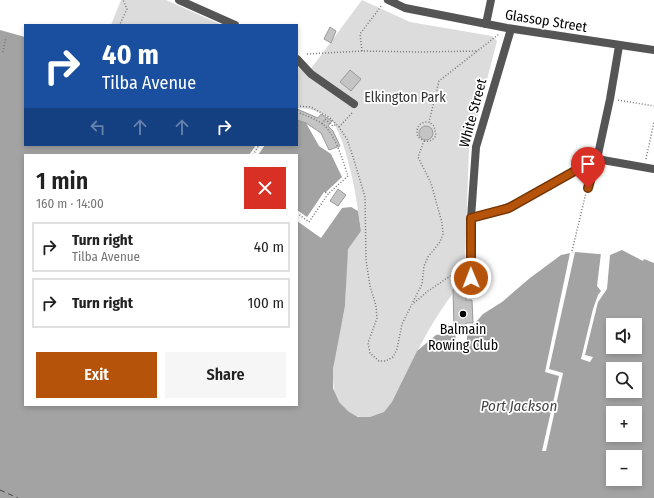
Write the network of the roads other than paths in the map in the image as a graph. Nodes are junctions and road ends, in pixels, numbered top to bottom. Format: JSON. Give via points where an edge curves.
{"nodes":[{"id":1,"x":179,"y":0,"type":"edge"},
{"id":2,"x":387,"y":0,"type":"edge"},
{"id":3,"x":491,"y":0,"type":"edge"},
{"id":4,"x":233,"y":24,"type":"edge"},
{"id":5,"x":486,"y":24,"type":"junction"},
{"id":6,"x":509,"y":28,"type":"junction"},
{"id":7,"x":620,"y":46,"type":"junction"},
{"id":8,"x":654,"y":50,"type":"edge"},
{"id":9,"x":298,"y":61,"type":"edge"},
{"id":10,"x":354,"y":107,"type":"road end"},
{"id":11,"x":596,"y":159,"type":"junction"},
{"id":12,"x":654,"y":169,"type":"edge"},
{"id":13,"x":588,"y":188,"type":"road end"},
{"id":14,"x":471,"y":218,"type":"junction"},
{"id":15,"x":471,"y":278,"type":"dead end"}],
"edges":[{"from":1,"to":4,"type":"street"},
{"from":2,"to":5,"type":"street","name":"Glassop Street","via":[[405,8]]},
{"from":3,"to":5,"type":"street"},
{"from":5,"to":6,"type":"street","name":"Glassop Street"},
{"from":6,"to":7,"type":"street","name":"Glassop Street"},
{"from":6,"to":14,"type":"street","name":"White Street","via":[[476,148]]},
{"from":7,"to":8,"type":"street","name":"Glassop Street"},
{"from":7,"to":11,"type":"street"},
{"from":9,"to":10,"type":"street"},
{"from":11,"to":12,"type":"street"},
{"from":11,"to":13,"type":"lane"},
{"from":11,"to":14,"type":"street","via":[[513,206]]},
{"from":14,"to":15,"type":"street","name":"White Street"}]}
